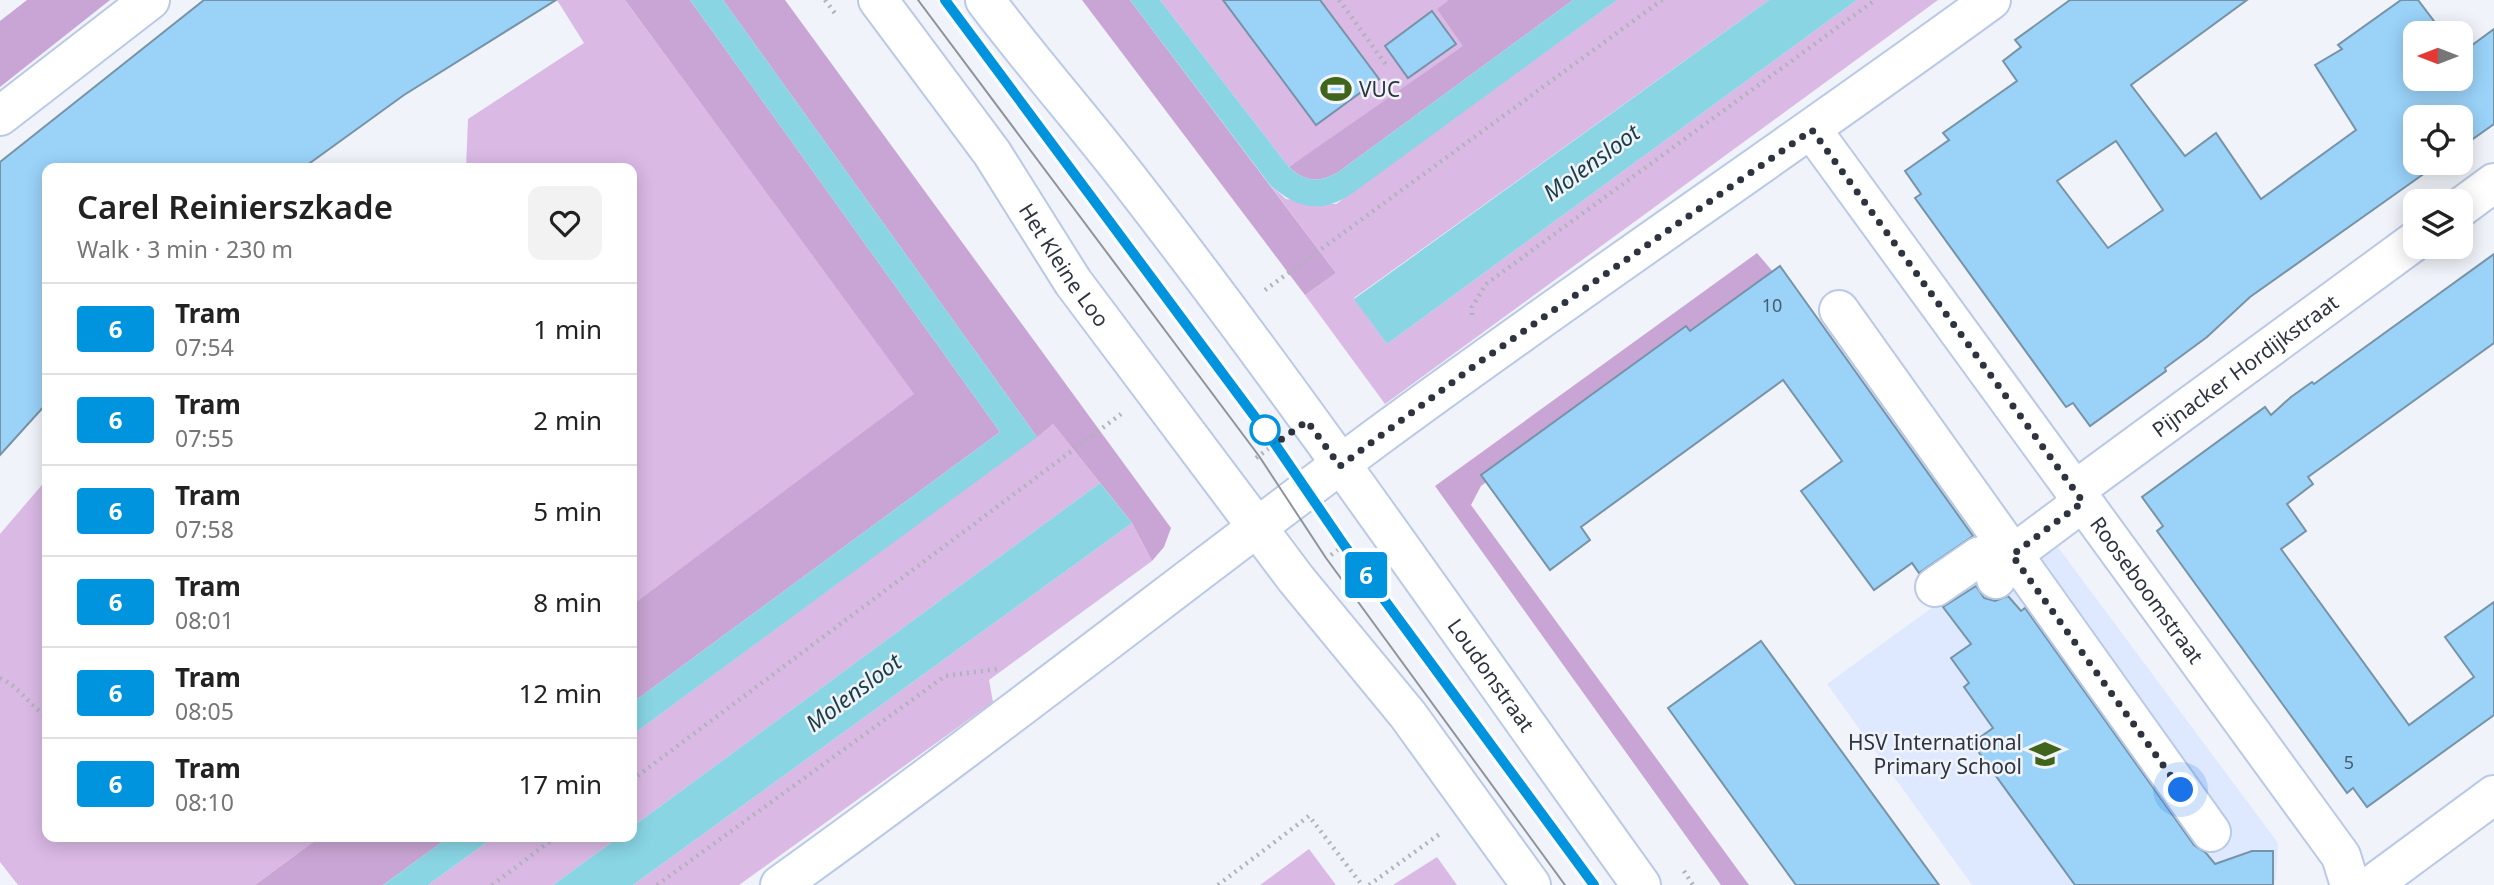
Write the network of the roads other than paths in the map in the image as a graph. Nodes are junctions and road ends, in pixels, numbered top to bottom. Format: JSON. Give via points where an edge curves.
{"nodes":[{"id":1,"x":150,"y":0,"type":"edge"},
{"id":2,"x":878,"y":0,"type":"edge"},
{"id":3,"x":985,"y":0,"type":"edge"},
{"id":4,"x":1991,"y":0,"type":"edge"},
{"id":5,"x":0,"y":116,"type":"edge"},
{"id":6,"x":1812,"y":130,"type":"junction"},
{"id":7,"x":2494,"y":183,"type":"edge"},
{"id":8,"x":2473,"y":198,"type":"edge"},
{"id":9,"x":2403,"y":250,"type":"edge"},
{"id":10,"x":1839,"y":310,"type":"dead end"},
{"id":11,"x":1340,"y":466,"type":"junction"},
{"id":12,"x":2079,"y":497,"type":"junction"},
{"id":13,"x":1256,"y":526,"type":"junction"},
{"id":14,"x":2004,"y":567,"type":"junction"},
{"id":15,"x":1935,"y":587,"type":"dead end"},
{"id":16,"x":2494,"y":795,"type":"edge"},
{"id":17,"x":2211,"y":832,"type":"dead end"},
{"id":18,"x":795,"y":881,"type":"edge"},
{"id":19,"x":1531,"y":885,"type":"edge"},
{"id":20,"x":1641,"y":885,"type":"edge"},
{"id":21,"x":2350,"y":885,"type":"edge"},
{"id":22,"x":2372,"y":885,"type":"edge"}],
"edges":[{"from":1,"to":5,"type":"street"},
{"from":2,"to":13,"type":"street","name":"Het Kleine Loo","via":[[992,153],[1073,282]]},
{"from":3,"to":11,"type":"street","via":[[1136,188]]},
{"from":4,"to":6,"type":"street"},
{"from":6,"to":11,"type":"street","via":[[1481,361]]},
{"from":6,"to":12,"type":"street","name":"Rooseboomstraat"},
{"from":7,"to":8,"type":"street"},
{"from":9,"to":12,"type":"street","name":"Pijnacker Hordijkstraat"},
{"from":10,"to":14,"type":"street"},
{"from":11,"to":13,"type":"street"},
{"from":11,"to":20,"type":"street","name":"Loudonstraat"},
{"from":12,"to":14,"type":"street","name":"Pijnacker Hordijkstraat"},
{"from":12,"to":21,"type":"street","name":"Rooseboomstraat","via":[[2342,856]]},
{"from":13,"to":18,"type":"street"},
{"from":13,"to":19,"type":"street","via":[[1408,715]]},
{"from":14,"to":15,"type":"street","via":[[1980,556]]},
{"from":14,"to":17,"type":"street"},
{"from":16,"to":22,"type":"street"}]}
